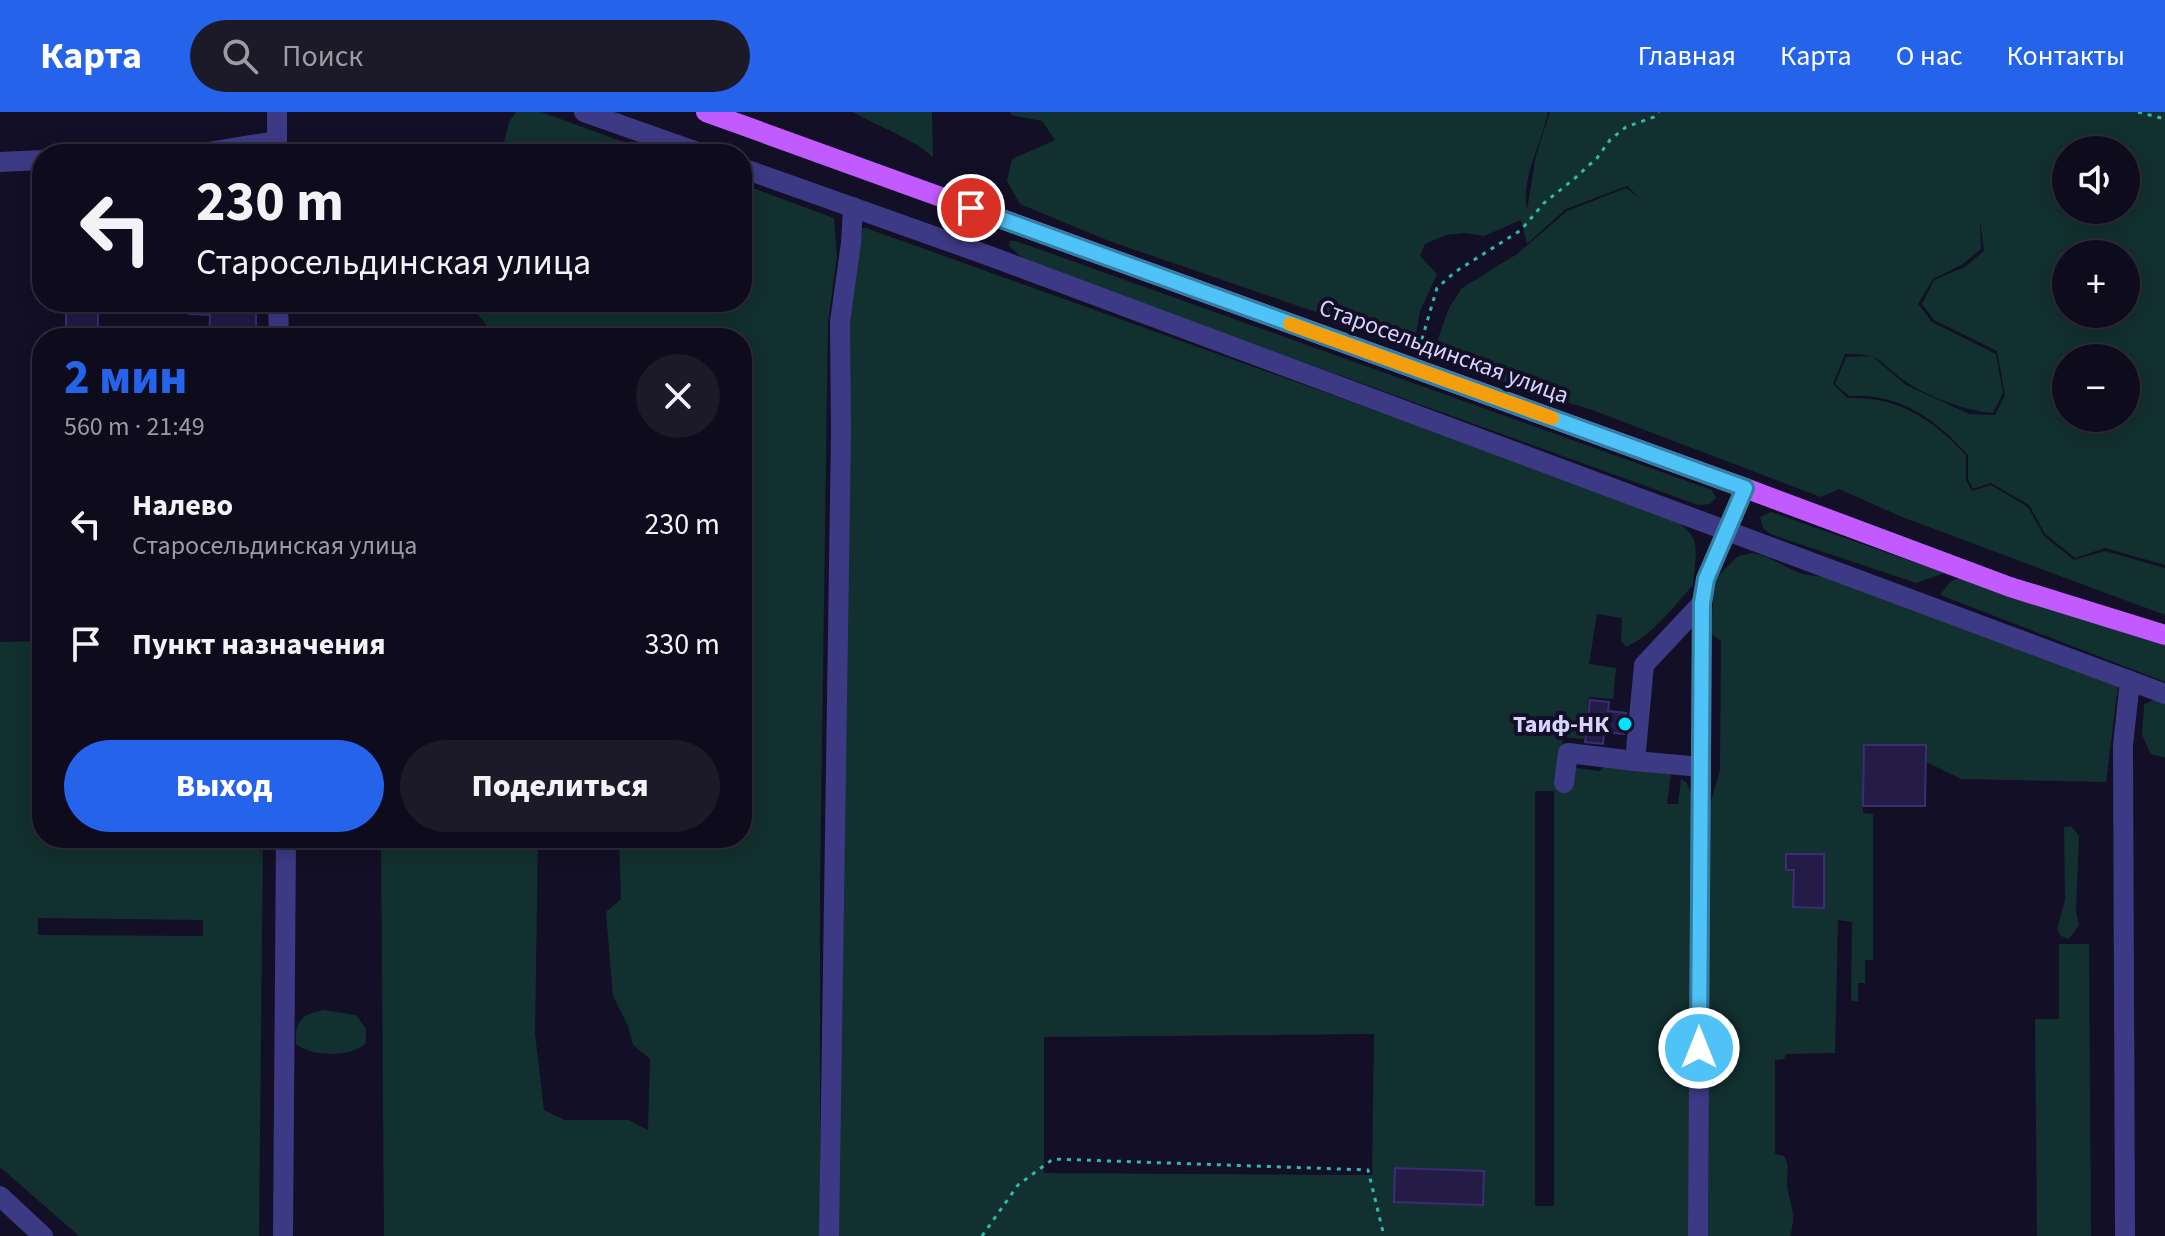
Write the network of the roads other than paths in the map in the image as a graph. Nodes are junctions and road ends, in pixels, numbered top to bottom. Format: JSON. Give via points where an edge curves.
{"nodes":[{"id":1,"x":277,"y":112,"type":"edge"},
{"id":2,"x":584,"y":112,"type":"edge"},
{"id":3,"x":706,"y":112,"type":"edge"},
{"id":4,"x":276,"y":144,"type":"edge"},
{"id":5,"x":675,"y":144,"type":"edge"},
{"id":6,"x":32,"y":160,"type":"edge"},
{"id":7,"x":0,"y":162,"type":"edge"},
{"id":8,"x":752,"y":172,"type":"edge"},
{"id":9,"x":853,"y":207,"type":"junction"},
{"id":10,"x":1745,"y":488,"type":"junction"},
{"id":11,"x":1726,"y":530,"type":"junction"},
{"id":12,"x":1702,"y":603,"type":"junction"},
{"id":13,"x":2165,"y":635,"type":"edge"},
{"id":14,"x":2130,"y":681,"type":"junction"},
{"id":15,"x":2165,"y":694,"type":"edge"},
{"id":16,"x":1635,"y":761,"type":"junction"},
{"id":17,"x":1701,"y":767,"type":"junction"},
{"id":18,"x":1564,"y":783,"type":"dead end"},
{"id":19,"x":286,"y":848,"type":"edge"},
{"id":20,"x":0,"y":1196,"type":"edge"},
{"id":21,"x":43,"y":1236,"type":"edge"},
{"id":22,"x":283,"y":1236,"type":"edge"},
{"id":23,"x":829,"y":1236,"type":"edge"},
{"id":24,"x":1698,"y":1236,"type":"edge"},
{"id":25,"x":2125,"y":1236,"type":"edge"}],
"edges":[{"from":1,"to":4,"type":"street"},
{"from":2,"to":5,"type":"street"},
{"from":3,"to":10,"type":"main road","name":"Старосельдинская улица"},
{"from":6,"to":7,"type":"street"},
{"from":8,"to":9,"type":"street"},
{"from":9,"to":11,"type":"street"},
{"from":9,"to":23,"type":"street","via":[[840,322]]},
{"from":10,"to":11,"type":"street"},
{"from":10,"to":13,"type":"main road","name":"Старосельдинская улица","via":[[2010,587]]},
{"from":11,"to":12,"type":"street"},
{"from":11,"to":14,"type":"street"},
{"from":12,"to":16,"type":"street","via":[[1644,665]]},
{"from":12,"to":17,"type":"street"},
{"from":14,"to":15,"type":"street"},
{"from":14,"to":25,"type":"street","via":[[2123,745]]},
{"from":16,"to":17,"type":"street"},
{"from":16,"to":18,"type":"street","via":[[1568,753]]},
{"from":17,"to":24,"type":"street"},
{"from":19,"to":22,"type":"street"},
{"from":20,"to":21,"type":"street"}]}
